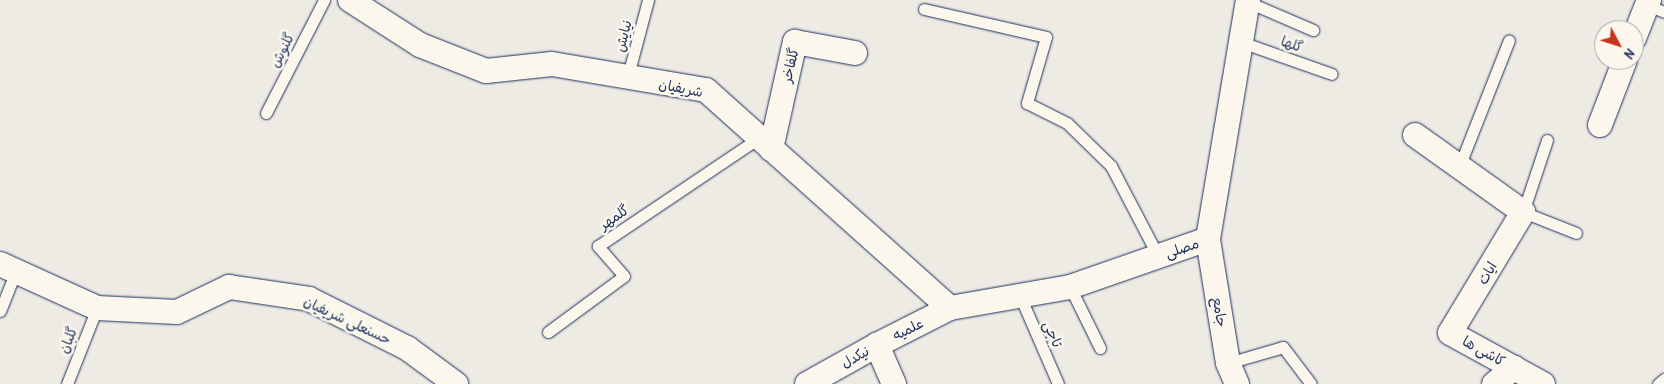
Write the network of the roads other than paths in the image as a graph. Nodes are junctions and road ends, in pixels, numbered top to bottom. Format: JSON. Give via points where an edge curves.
{"nodes":[{"id":1,"x":324,"y":0,"type":"edge"},
{"id":2,"x":350,"y":0,"type":"edge"},
{"id":3,"x":648,"y":0,"type":"edge"},
{"id":4,"x":1248,"y":1,"type":"edge"},
{"id":5,"x":1653,"y":6,"type":"edge"},
{"id":6,"x":924,"y":9,"type":"dead end"},
{"id":7,"x":1644,"y":21,"type":"edge"},
{"id":8,"x":1313,"y":30,"type":"dead end"},
{"id":9,"x":1509,"y":40,"type":"dead end"},
{"id":10,"x":1241,"y":42,"type":"junction"},
{"id":11,"x":855,"y":53,"type":"dead end"},
{"id":12,"x":1621,"y":70,"type":"edge"},
{"id":13,"x":1332,"y":74,"type":"dead end"},
{"id":14,"x":627,"y":79,"type":"junction"},
{"id":15,"x":266,"y":113,"type":"dead end"},
{"id":16,"x":1600,"y":125,"type":"dead end"},
{"id":17,"x":1415,"y":135,"type":"dead end"},
{"id":18,"x":1547,"y":140,"type":"dead end"},
{"id":19,"x":765,"y":144,"type":"junction"},
{"id":20,"x":1459,"y":166,"type":"junction"},
{"id":21,"x":1523,"y":212,"type":"junction"},
{"id":22,"x":1576,"y":234,"type":"dead end"},
{"id":23,"x":1208,"y":239,"type":"junction"},
{"id":24,"x":1158,"y":256,"type":"junction"},
{"id":25,"x":8,"y":267,"type":"edge"},
{"id":26,"x":1070,"y":287,"type":"junction"},
{"id":27,"x":1020,"y":296,"type":"junction"},
{"id":28,"x":97,"y":308,"type":"junction"},
{"id":29,"x":950,"y":308,"type":"junction"},
{"id":30,"x":0,"y":311,"type":"edge"},
{"id":31,"x":548,"y":332,"type":"dead end"},
{"id":32,"x":1450,"y":333,"type":"joint"},
{"id":33,"x":877,"y":345,"type":"junction"},
{"id":34,"x":1100,"y":348,"type":"dead end"},
{"id":35,"x":1514,"y":368,"type":"junction"},
{"id":36,"x":1232,"y":373,"type":"edge"},
{"id":37,"x":1664,"y":379,"type":"edge"},
{"id":38,"x":67,"y":384,"type":"edge"},
{"id":39,"x":456,"y":384,"type":"edge"},
{"id":40,"x":807,"y":384,"type":"edge"},
{"id":41,"x":894,"y":384,"type":"edge"},
{"id":42,"x":1058,"y":384,"type":"edge"},
{"id":43,"x":1311,"y":384,"type":"edge"},
{"id":44,"x":1494,"y":384,"type":"edge"},
{"id":45,"x":1544,"y":384,"type":"edge"},
{"id":46,"x":1658,"y":384,"type":"edge"}],
"edges":[{"from":1,"to":15,"type":"lane","name":"گلنوش"},
{"from":2,"to":14,"type":"street","name":"شریفیان","via":[[420,45],[486,72],[552,64]]},
{"from":3,"to":14,"type":"lane","name":"نیایش"},
{"from":4,"to":8,"type":"lane"},
{"from":4,"to":10,"type":"street","name":"مصلی"},
{"from":5,"to":7,"type":"street"},
{"from":6,"to":24,"type":"lane","via":[[1046,37],[1027,103],[1067,123],[1111,166]]},
{"from":9,"to":20,"type":"lane"},
{"from":10,"to":13,"type":"lane","name":"گلها"},
{"from":10,"to":23,"type":"street","name":"مصلی"},
{"from":11,"to":19,"type":"street","name":"گلفاخر","via":[[795,42]]},
{"from":12,"to":16,"type":"street"},
{"from":14,"to":19,"type":"street","name":"شریفیان","via":[[706,90]]},
{"from":17,"to":20,"type":"street"},
{"from":18,"to":21,"type":"lane","name":"ایات"},
{"from":19,"to":29,"type":"street","name":"شریفیان"},
{"from":19,"to":31,"type":"lane","name":"گلمهر","via":[[598,246],[624,276]]},
{"from":20,"to":21,"type":"street"},
{"from":21,"to":22,"type":"lane"},
{"from":21,"to":32,"type":"street","name":"ایات"},
{"from":23,"to":24,"type":"street","name":"مصلی"},
{"from":23,"to":36,"type":"street","name":"جامع"},
{"from":24,"to":26,"type":"street","name":"مصلی"},
{"from":25,"to":28,"type":"street","name":"حسنعلی شریفیان"},
{"from":25,"to":30,"type":"lane"},
{"from":26,"to":27,"type":"street","name":"مصلی"},
{"from":26,"to":34,"type":"lane"},
{"from":27,"to":29,"type":"street","name":"مصلی"},
{"from":27,"to":42,"type":"lane","name":"تاجی"},
{"from":28,"to":38,"type":"lane","name":"گلبان"},
{"from":28,"to":39,"type":"street","name":"حسنعلی شریفیان","via":[[177,312],[229,287],[309,299],[407,348]]},
{"from":29,"to":33,"type":"street","name":"علمیه"},
{"from":32,"to":35,"type":"street","name":"کاشی ها"},
{"from":33,"to":40,"type":"street","name":"نیکدل"},
{"from":33,"to":41,"type":"street","name":"علمیه"},
{"from":35,"to":44,"type":"street"},
{"from":35,"to":45,"type":"street","name":"کاشی ها"},
{"from":36,"to":43,"type":"lane","via":[[1283,347]]},
{"from":37,"to":46,"type":"lane"}]}
